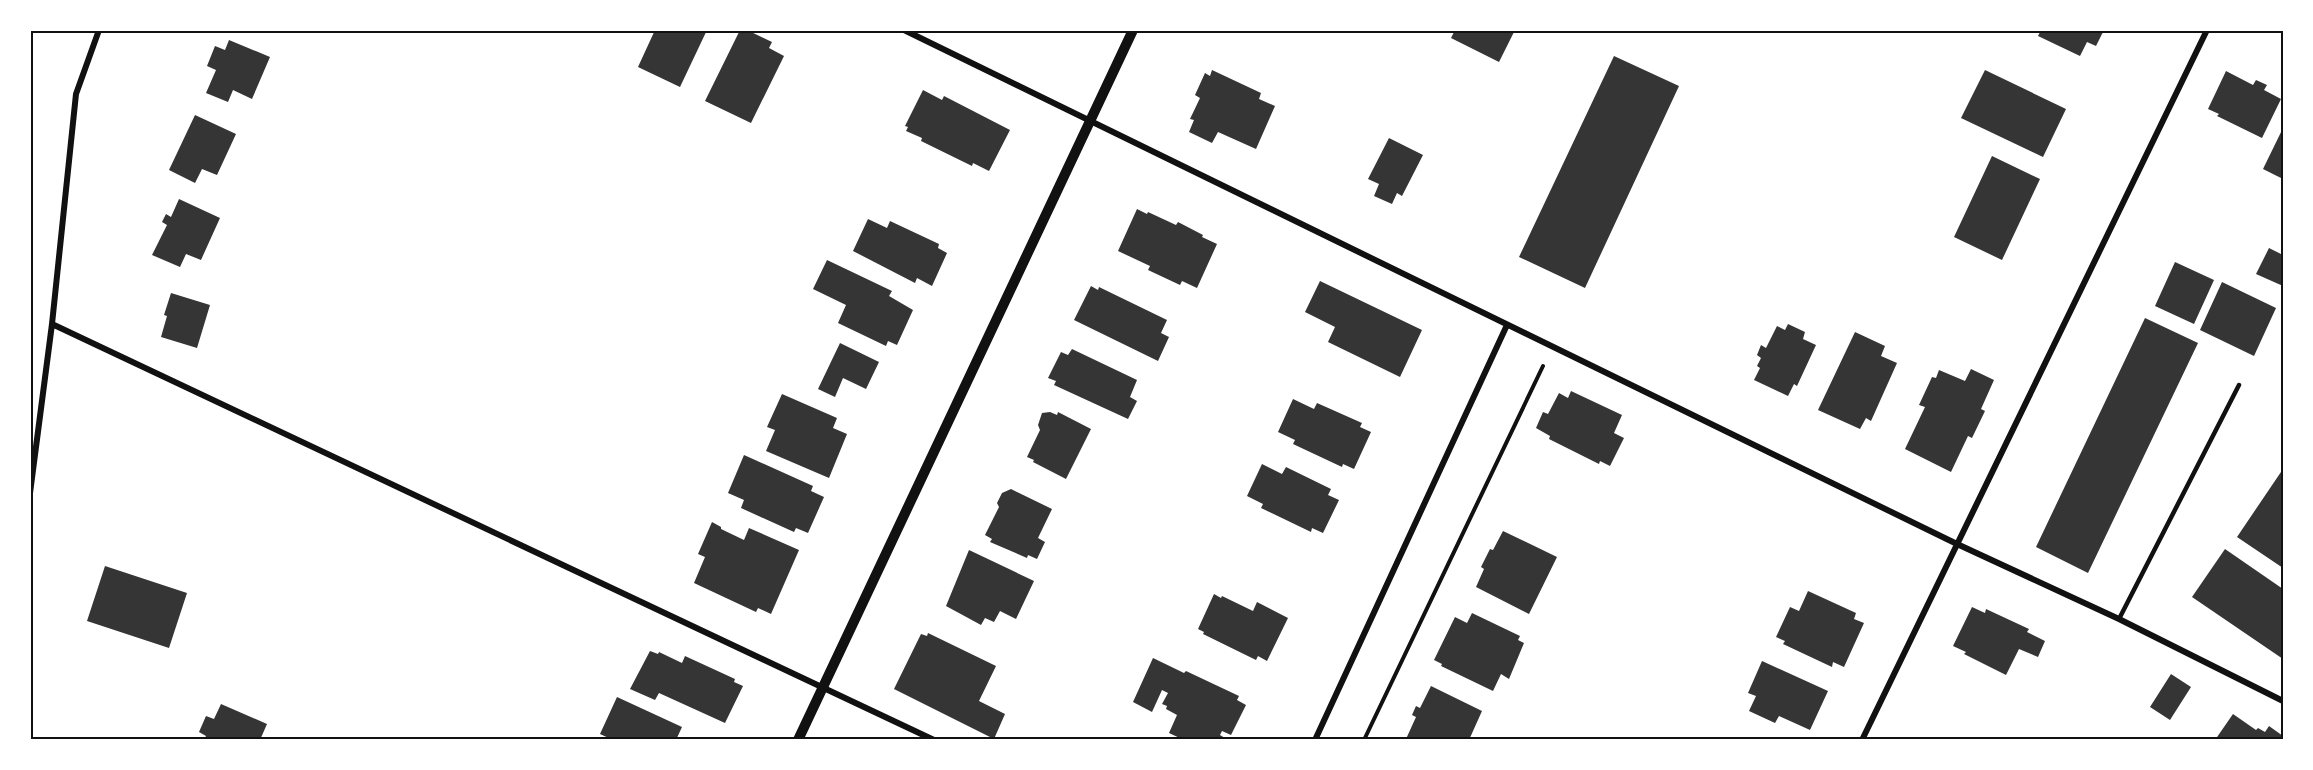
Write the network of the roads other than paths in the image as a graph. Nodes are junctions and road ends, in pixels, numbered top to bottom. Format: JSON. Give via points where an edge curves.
{"nodes":[{"id":1,"x":99,"y":30,"type":"edge"},
{"id":2,"x":904,"y":30,"type":"edge"},
{"id":3,"x":1133,"y":30,"type":"edge"},
{"id":4,"x":2207,"y":30,"type":"edge"},
{"id":5,"x":1090,"y":121,"type":"junction"},
{"id":6,"x":52,"y":324,"type":"junction"},
{"id":7,"x":1507,"y":324,"type":"junction"},
{"id":8,"x":2239,"y":385,"type":"dead end"},
{"id":9,"x":30,"y":493,"type":"edge"},
{"id":10,"x":1957,"y":544,"type":"junction"},
{"id":11,"x":2119,"y":619,"type":"junction"},
{"id":12,"x":823,"y":688,"type":"junction"},
{"id":13,"x":2283,"y":701,"type":"edge"},
{"id":14,"x":798,"y":740,"type":"edge"},
{"id":15,"x":934,"y":740,"type":"edge"},
{"id":16,"x":1315,"y":740,"type":"edge"},
{"id":17,"x":1862,"y":740,"type":"edge"}],
"edges":[{"from":1,"to":6,"type":"street","via":[[76,94]]},
{"from":2,"to":5,"type":"street"},
{"from":3,"to":5,"type":"street"},
{"from":4,"to":10,"type":"street"},
{"from":5,"to":7,"type":"street"},
{"from":5,"to":12,"type":"street"},
{"from":6,"to":9,"type":"street"},
{"from":6,"to":12,"type":"street"},
{"from":7,"to":10,"type":"street"},
{"from":7,"to":16,"type":"street"},
{"from":8,"to":11,"type":"lane"},
{"from":10,"to":11,"type":"street"},
{"from":10,"to":17,"type":"street"},
{"from":11,"to":13,"type":"street"},
{"from":12,"to":14,"type":"street"},
{"from":12,"to":15,"type":"street"}]}
